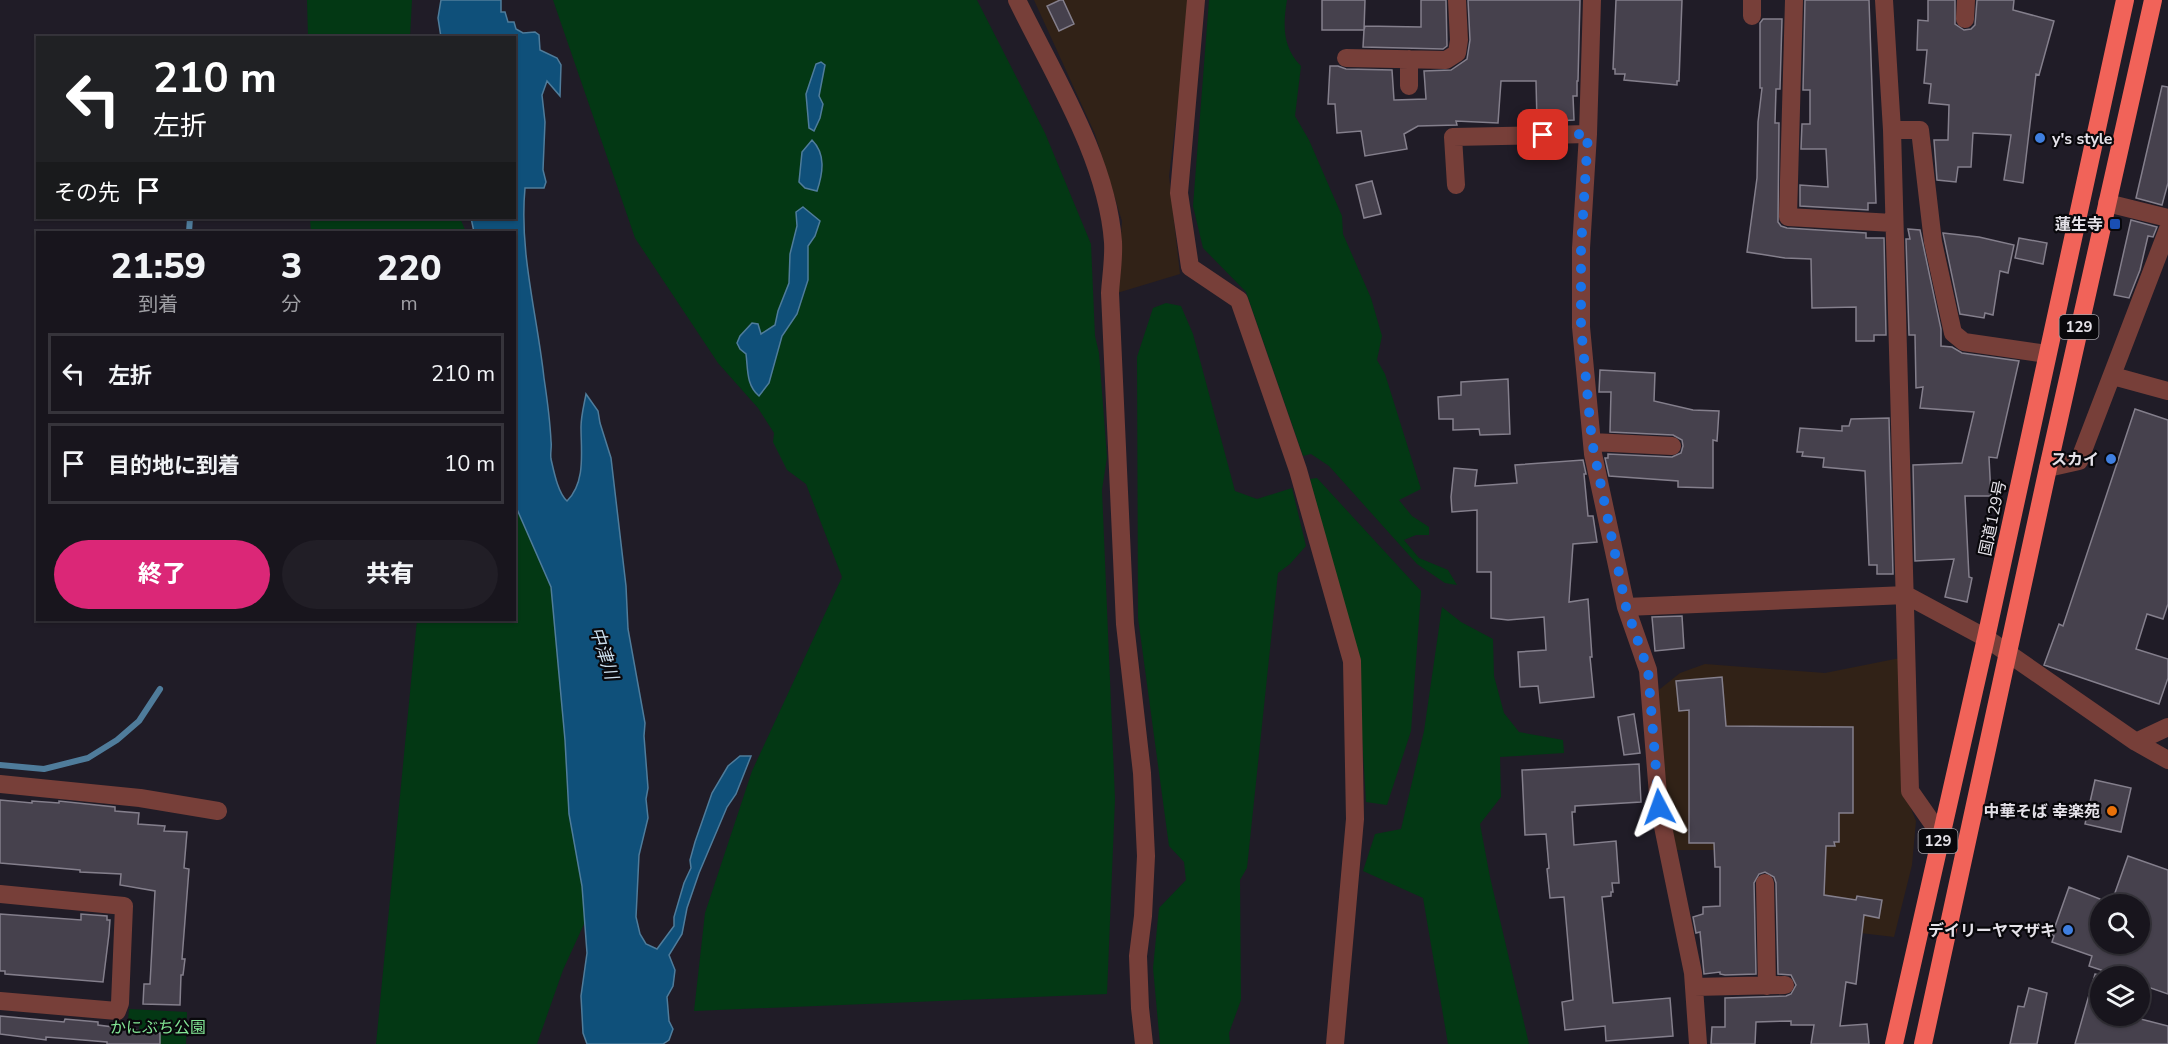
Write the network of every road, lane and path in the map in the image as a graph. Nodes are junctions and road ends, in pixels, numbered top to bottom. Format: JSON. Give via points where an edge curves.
{"nodes":[{"id":1,"x":1017,"y":0,"type":"edge"},
{"id":2,"x":1196,"y":0,"type":"edge"},
{"id":3,"x":1457,"y":0,"type":"edge"},
{"id":4,"x":1592,"y":0,"type":"edge"},
{"id":5,"x":1884,"y":0,"type":"edge"},
{"id":6,"x":1966,"y":0,"type":"edge"},
{"id":7,"x":2125,"y":0,"type":"edge"},
{"id":8,"x":2153,"y":0,"type":"edge"},
{"id":9,"x":1789,"y":5,"type":"edge"},
{"id":10,"x":1965,"y":19,"type":"dead end"},
{"id":11,"x":1346,"y":58,"type":"dead end"},
{"id":12,"x":1409,"y":59,"type":"junction"},
{"id":13,"x":1409,"y":86,"type":"dead end"},
{"id":14,"x":1892,"y":130,"type":"junction"},
{"id":15,"x":1588,"y":134,"type":"junction"},
{"id":16,"x":1456,"y":185,"type":"dead end"},
{"id":17,"x":2107,"y":203,"type":"junction"},
{"id":18,"x":2168,"y":218,"type":"edge"},
{"id":19,"x":1893,"y":223,"type":"junction"},
{"id":20,"x":2168,"y":229,"type":"edge"},
{"id":21,"x":2047,"y":354,"type":"junction"},
{"id":22,"x":2113,"y":376,"type":"junction"},
{"id":23,"x":2168,"y":391,"type":"edge"},
{"id":24,"x":1592,"y":442,"type":"junction"},
{"id":25,"x":1672,"y":446,"type":"dead end"},
{"id":26,"x":2048,"y":468,"type":"junction"},
{"id":27,"x":1906,"y":595,"type":"junction"},
{"id":28,"x":1626,"y":607,"type":"junction"},
{"id":29,"x":1986,"y":638,"type":"junction"},
{"id":30,"x":2007,"y":655,"type":"junction"},
{"id":31,"x":2168,"y":727,"type":"edge"},
{"id":32,"x":2136,"y":742,"type":"junction"},
{"id":33,"x":2168,"y":760,"type":"edge"},
{"id":34,"x":0,"y":784,"type":"edge"},
{"id":35,"x":218,"y":811,"type":"dead end"},
{"id":36,"x":1940,"y":834,"type":"junction"},
{"id":37,"x":1768,"y":893,"type":"dead end"},
{"id":38,"x":0,"y":894,"type":"edge"},
{"id":39,"x":1694,"y":987,"type":"junction"},
{"id":40,"x":0,"y":1001,"type":"edge"},
{"id":41,"x":1144,"y":1044,"type":"edge"},
{"id":42,"x":1335,"y":1044,"type":"edge"},
{"id":43,"x":1698,"y":1044,"type":"edge"},
{"id":44,"x":1894,"y":1044,"type":"edge"},
{"id":45,"x":1923,"y":1044,"type":"edge"}],
"edges":[{"from":1,"to":41,"type":"street","via":[[1090,147],[1107,199],[1113,244],[1111,325],[1125,624],[1142,773],[1146,856],[1138,956]]},
{"from":2,"to":42,"type":"street","via":[[1179,194],[1190,267],[1239,300],[1298,470],[1352,661],[1355,819]]},
{"from":3,"to":12,"type":"street","via":[[1457,53],[1446,60]]},
{"from":4,"to":15,"type":"street"},
{"from":5,"to":14,"type":"street"},
{"from":6,"to":10,"type":"street"},
{"from":7,"to":21,"type":"highway","name":"国道129号","number":"129"},
{"from":8,"to":17,"type":"highway","number":"129"},
{"from":9,"to":19,"type":"street","via":[[1793,112],[1784,219]]},
{"from":11,"to":12,"type":"street"},
{"from":12,"to":13,"type":"street"},
{"from":14,"to":19,"type":"street"},
{"from":14,"to":21,"type":"street","via":[[1920,130],[1933,242],[1953,333],[1964,342]]},
{"from":15,"to":16,"type":"street","via":[[1453,137]]},
{"from":15,"to":24,"type":"street","via":[[1581,327]]},
{"from":17,"to":18,"type":"street"},
{"from":17,"to":26,"type":"highway","number":"129"},
{"from":19,"to":27,"type":"street"},
{"from":20,"to":22,"type":"street"},
{"from":21,"to":29,"type":"highway","name":"国道129号","number":"129"},
{"from":22,"to":23,"type":"street"},
{"from":22,"to":26,"type":"street","via":[[2079,461]]},
{"from":24,"to":25,"type":"street"},
{"from":24,"to":28,"type":"street"},
{"from":26,"to":30,"type":"highway","number":"129"},
{"from":27,"to":28,"type":"street"},
{"from":27,"to":29,"type":"street"},
{"from":27,"to":36,"type":"street","via":[[1910,791]]},
{"from":28,"to":39,"type":"street","via":[[1648,670],[1659,807]]},
{"from":29,"to":30,"type":"street"},
{"from":29,"to":36,"type":"highway","name":"国道129号","number":"129"},
{"from":30,"to":32,"type":"street"},
{"from":30,"to":45,"type":"highway","number":"129"},
{"from":31,"to":32,"type":"street"},
{"from":32,"to":33,"type":"street"},
{"from":34,"to":35,"type":"street","via":[[140,798]]},
{"from":36,"to":44,"type":"highway","name":"国道129号","number":"129"},
{"from":37,"to":39,"type":"street","via":[[1776,986]]},
{"from":38,"to":40,"type":"street","via":[[124,906],[117,1011]]},
{"from":39,"to":43,"type":"street"}]}
